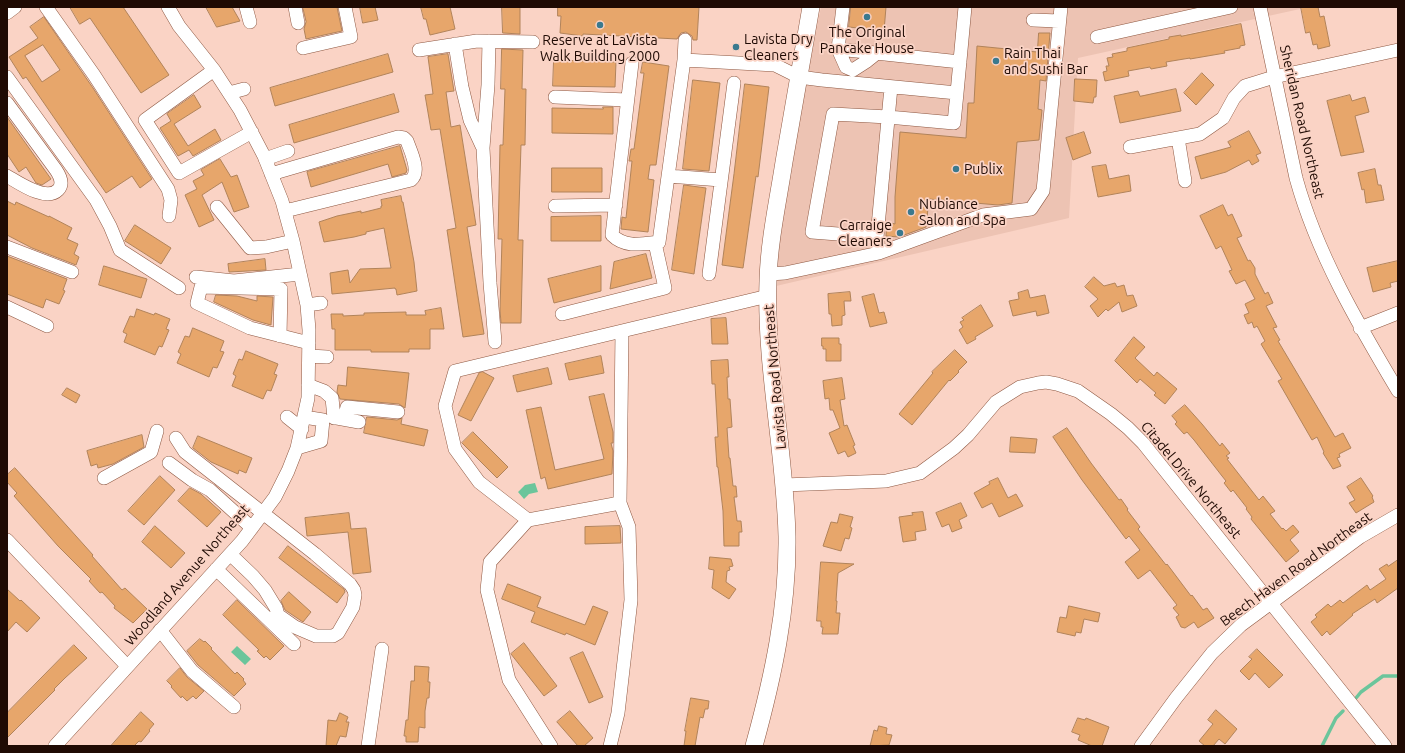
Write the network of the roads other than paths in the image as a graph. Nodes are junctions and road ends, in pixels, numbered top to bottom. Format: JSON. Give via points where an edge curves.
{"nodes":[{"id":1,"x":14,"y":7,"type":"edge"},
{"id":2,"x":46,"y":7,"type":"edge"},
{"id":3,"x":168,"y":7,"type":"edge"},
{"id":4,"x":246,"y":7,"type":"edge"},
{"id":5,"x":295,"y":7,"type":"edge"},
{"id":6,"x":345,"y":7,"type":"edge"},
{"id":7,"x":810,"y":7,"type":"edge"},
{"id":8,"x":843,"y":7,"type":"edge"},
{"id":9,"x":964,"y":7,"type":"edge"},
{"id":10,"x":1061,"y":7,"type":"edge"},
{"id":11,"x":1231,"y":7,"type":"edge"},
{"id":12,"x":1260,"y":7,"type":"edge"},
{"id":13,"x":7,"y":13,"type":"edge"},
{"id":14,"x":1033,"y":20,"type":"dead end"},
{"id":15,"x":1059,"y":21,"type":"junction"},
{"id":16,"x":250,"y":22,"type":"dead end"},
{"id":17,"x":298,"y":24,"type":"dead end"},
{"id":18,"x":1097,"y":37,"type":"dead end"},
{"id":19,"x":685,"y":40,"type":"dead end"},
{"id":20,"x":489,"y":41,"type":"junction"},
{"id":21,"x":533,"y":42,"type":"dead end"},
{"id":22,"x":455,"y":44,"type":"junction"},
{"id":23,"x":303,"y":48,"type":"dead end"},
{"id":24,"x":838,"y":48,"type":"junction"},
{"id":25,"x":419,"y":50,"type":"dead end"},
{"id":26,"x":1398,"y":50,"type":"edge"},
{"id":27,"x":877,"y":53,"type":"junction"},
{"id":28,"x":684,"y":60,"type":"junction"},
{"id":29,"x":960,"y":62,"type":"junction"},
{"id":30,"x":632,"y":63,"type":"dead end"},
{"id":31,"x":214,"y":70,"type":"junction"},
{"id":32,"x":799,"y":77,"type":"junction"},
{"id":33,"x":1274,"y":77,"type":"junction"},
{"id":34,"x":7,"y":78,"type":"edge"},
{"id":35,"x":734,"y":83,"type":"dead end"},
{"id":36,"x":892,"y":87,"type":"junction"},
{"id":37,"x":244,"y":89,"type":"dead end"},
{"id":38,"x":957,"y":92,"type":"junction"},
{"id":39,"x":229,"y":93,"type":"junction"},
{"id":40,"x":555,"y":97,"type":"dead end"},
{"id":41,"x":627,"y":100,"type":"junction"},
{"id":42,"x":7,"y":103,"type":"edge"},
{"id":43,"x":888,"y":117,"type":"junction"},
{"id":44,"x":252,"y":132,"type":"junction"},
{"id":45,"x":1178,"y":138,"type":"junction"},
{"id":46,"x":1130,"y":146,"type":"dead end"},
{"id":47,"x":483,"y":148,"type":"junction"},
{"id":48,"x":288,"y":151,"type":"dead end"},
{"id":49,"x":265,"y":159,"type":"junction"},
{"id":50,"x":271,"y":174,"type":"junction"},
{"id":51,"x":7,"y":176,"type":"edge"},
{"id":52,"x":668,"y":176,"type":"junction"},
{"id":53,"x":721,"y":180,"type":"junction"},
{"id":54,"x":1186,"y":181,"type":"dead end"},
{"id":55,"x":411,"y":188,"type":"dead end"},
{"id":56,"x":616,"y":205,"type":"junction"},
{"id":57,"x":555,"y":206,"type":"dead end"},
{"id":58,"x":217,"y":207,"type":"dead end"},
{"id":59,"x":286,"y":215,"type":"junction"},
{"id":60,"x":169,"y":216,"type":"dead end"},
{"id":61,"x":877,"y":237,"type":"junction"},
{"id":62,"x":293,"y":242,"type":"junction"},
{"id":63,"x":655,"y":243,"type":"junction"},
{"id":64,"x":7,"y":247,"type":"edge"},
{"id":65,"x":879,"y":253,"type":"junction"},
{"id":66,"x":72,"y":272,"type":"dead end"},
{"id":67,"x":300,"y":274,"type":"junction"},
{"id":68,"x":709,"y":274,"type":"dead end"},
{"id":69,"x":769,"y":274,"type":"junction"},
{"id":70,"x":196,"y":277,"type":"dead end"},
{"id":71,"x":179,"y":288,"type":"dead end"},
{"id":72,"x":768,"y":296,"type":"junction"},
{"id":73,"x":321,"y":303,"type":"dead end"},
{"id":74,"x":307,"y":305,"type":"junction"},
{"id":75,"x":7,"y":308,"type":"edge"},
{"id":76,"x":1398,"y":313,"type":"edge"},
{"id":77,"x":562,"y":314,"type":"dead end"},
{"id":78,"x":47,"y":326,"type":"dead end"},
{"id":79,"x":1360,"y":328,"type":"junction"},
{"id":80,"x":622,"y":330,"type":"junction"},
{"id":81,"x":280,"y":336,"type":"junction"},
{"id":82,"x":495,"y":342,"type":"dead end"},
{"id":83,"x":309,"y":343,"type":"junction"},
{"id":84,"x":309,"y":356,"type":"junction"},
{"id":85,"x":327,"y":357,"type":"dead end"},
{"id":86,"x":308,"y":385,"type":"junction"},
{"id":87,"x":1398,"y":391,"type":"edge"},
{"id":88,"x":398,"y":412,"type":"dead end"},
{"id":89,"x":287,"y":417,"type":"dead end"},
{"id":90,"x":334,"y":419,"type":"junction"},
{"id":91,"x":359,"y":422,"type":"dead end"},
{"id":92,"x":303,"y":423,"type":"junction"},
{"id":93,"x":157,"y":431,"type":"dead end"},
{"id":94,"x":176,"y":438,"type":"dead end"},
{"id":95,"x":297,"y":448,"type":"junction"},
{"id":96,"x":169,"y":463,"type":"dead end"},
{"id":97,"x":104,"y":478,"type":"dead end"},
{"id":98,"x":784,"y":485,"type":"junction"},
{"id":99,"x":620,"y":503,"type":"junction"},
{"id":100,"x":263,"y":513,"type":"junction"},
{"id":101,"x":1398,"y":515,"type":"edge"},
{"id":102,"x":528,"y":520,"type":"junction"},
{"id":103,"x":252,"y":528,"type":"junction"},
{"id":104,"x":7,"y":540,"type":"edge"},
{"id":105,"x":230,"y":554,"type":"junction"},
{"id":106,"x":216,"y":569,"type":"junction"},
{"id":107,"x":1272,"y":603,"type":"junction"},
{"id":108,"x":160,"y":630,"type":"junction"},
{"id":109,"x":294,"y":644,"type":"dead end"},
{"id":110,"x":382,"y":649,"type":"dead end"},
{"id":111,"x":127,"y":666,"type":"junction"},
{"id":112,"x":234,"y":708,"type":"dead end"},
{"id":113,"x":55,"y":746,"type":"edge"},
{"id":114,"x":368,"y":746,"type":"edge"},
{"id":115,"x":551,"y":746,"type":"edge"},
{"id":116,"x":610,"y":746,"type":"edge"},
{"id":117,"x":754,"y":746,"type":"edge"},
{"id":118,"x":1141,"y":746,"type":"edge"},
{"id":119,"x":1385,"y":746,"type":"edge"}],
"edges":[{"from":1,"to":13,"type":"street"},
{"from":2,"to":60,"type":"street","via":[[94,75],[168,189],[172,200]]},
{"from":3,"to":31,"type":"street","name":"Woodland Avenue Northeast","via":[[179,26]]},
{"from":4,"to":16,"type":"street"},
{"from":5,"to":17,"type":"street"},
{"from":6,"to":23,"type":"street","via":[[352,37]]},
{"from":7,"to":32,"type":"main road","name":"Lavista Road Northeast"},
{"from":8,"to":24,"type":"street"},
{"from":9,"to":29,"type":"street"},
{"from":10,"to":15,"type":"street"},
{"from":11,"to":18,"type":"street"},
{"from":12,"to":33,"type":"street","name":"Sheridan Road Northeast"},
{"from":14,"to":15,"type":"street"},
{"from":15,"to":65,"type":"street","via":[[1042,191],[1031,209],[983,215]]},
{"from":19,"to":28,"type":"street"},
{"from":20,"to":21,"type":"street"},
{"from":20,"to":22,"type":"street"},
{"from":20,"to":47,"type":"street"},
{"from":22,"to":25,"type":"street"},
{"from":22,"to":47,"type":"street","via":[[470,120]]},
{"from":24,"to":27,"type":"street"},
{"from":24,"to":27,"type":"street","via":[[846,67],[853,70]]},
{"from":26,"to":33,"type":"street"},
{"from":27,"to":29,"type":"street"},
{"from":28,"to":32,"type":"street","via":[[775,65]]},
{"from":28,"to":52,"type":"street"},
{"from":29,"to":38,"type":"street"},
{"from":30,"to":41,"type":"street"},
{"from":31,"to":39,"type":"street","name":"Woodland Avenue Northeast"},
{"from":31,"to":44,"type":"street","via":[[145,120],[179,173]]},
{"from":32,"to":36,"type":"street"},
{"from":32,"to":69,"type":"main road","name":"Lavista Road Northeast","via":[[776,214]]},
{"from":33,"to":45,"type":"street","via":[[1245,86],[1234,98],[1223,118],[1200,134]]},
{"from":33,"to":79,"type":"street","name":"Sheridan Road Northeast","via":[[1301,196],[1317,240]]},
{"from":34,"to":71,"type":"street","via":[[96,200],[120,250]]},
{"from":35,"to":53,"type":"street"},
{"from":36,"to":38,"type":"street"},
{"from":36,"to":43,"type":"street"},
{"from":37,"to":39,"type":"street"},
{"from":38,"to":43,"type":"street","via":[[954,124]]},
{"from":39,"to":44,"type":"street","name":"Woodland Avenue Northeast"},
{"from":40,"to":41,"type":"street"},
{"from":41,"to":56,"type":"street"},
{"from":42,"to":51,"type":"street","via":[[56,170],[61,183],[56,192],[46,194]]},
{"from":43,"to":61,"type":"street"},
{"from":43,"to":61,"type":"street","via":[[833,114],[812,232]]},
{"from":44,"to":49,"type":"street","name":"Woodland Avenue Northeast"},
{"from":45,"to":46,"type":"street"},
{"from":45,"to":54,"type":"street"},
{"from":47,"to":82,"type":"street"},
{"from":48,"to":49,"type":"street"},
{"from":49,"to":50,"type":"street","name":"Woodland Avenue Northeast"},
{"from":50,"to":59,"type":"street","name":"Woodland Avenue Northeast"},
{"from":50,"to":59,"type":"street","via":[[398,137],[408,141],[416,172],[411,180]]},
{"from":52,"to":53,"type":"street"},
{"from":52,"to":63,"type":"street","via":[[659,242]]},
{"from":53,"to":68,"type":"street"},
{"from":55,"to":59,"type":"street"},
{"from":56,"to":57,"type":"street"},
{"from":56,"to":63,"type":"street","via":[[612,235],[618,241],[628,244]]},
{"from":58,"to":62,"type":"street","via":[[250,248]]},
{"from":59,"to":62,"type":"street","name":"Woodland Avenue Northeast"},
{"from":61,"to":65,"type":"street"},
{"from":62,"to":67,"type":"street","name":"Woodland Avenue Northeast"},
{"from":63,"to":77,"type":"street","via":[[665,288]]},
{"from":64,"to":66,"type":"street"},
{"from":65,"to":69,"type":"street","via":[[785,273]]},
{"from":67,"to":70,"type":"street","via":[[234,281]]},
{"from":67,"to":74,"type":"street","name":"Woodland Avenue Northeast"},
{"from":69,"to":72,"type":"main road","name":"Lavista Road Northeast"},
{"from":72,"to":80,"type":"street"},
{"from":72,"to":98,"type":"main road","name":"Lavista Road Northeast","via":[[771,357]]},
{"from":73,"to":74,"type":"street"},
{"from":74,"to":83,"type":"street","name":"Woodland Avenue Northeast"},
{"from":75,"to":78,"type":"street"},
{"from":76,"to":79,"type":"street"},
{"from":79,"to":87,"type":"street","name":"Sheridan Road Northeast"},
{"from":80,"to":99,"type":"street"},
{"from":80,"to":102,"type":"street","via":[[455,371],[445,406],[455,449],[479,482]]},
{"from":81,"to":81,"type":"street","via":[[250,328],[197,303],[201,287],[281,289]]},
{"from":81,"to":83,"type":"street"},
{"from":83,"to":84,"type":"street","name":"Woodland Avenue Northeast"},
{"from":84,"to":85,"type":"street"},
{"from":84,"to":86,"type":"street","name":"Woodland Avenue Northeast"},
{"from":86,"to":90,"type":"street","via":[[324,391],[332,398]]},
{"from":86,"to":92,"type":"street","name":"Woodland Avenue Northeast"},
{"from":88,"to":90,"type":"street","via":[[347,407]]},
{"from":89,"to":92,"type":"street"},
{"from":90,"to":91,"type":"street"},
{"from":90,"to":92,"type":"street"},
{"from":90,"to":95,"type":"street","via":[[321,441]]},
{"from":92,"to":95,"type":"street","name":"Woodland Avenue Northeast"},
{"from":93,"to":97,"type":"street","via":[[151,452]]},
{"from":94,"to":100,"type":"street","via":[[185,452]]},
{"from":95,"to":100,"type":"street","name":"Woodland Avenue Northeast","via":[[275,496]]},
{"from":96,"to":103,"type":"street","via":[[210,490]]},
{"from":98,"to":107,"type":"street","name":"Citadel Drive Northeast","via":[[886,481],[920,473],[968,435],[996,402],[1028,384],[1057,384],[1078,391],[1128,428],[1143,443]]},
{"from":98,"to":117,"type":"main road","name":"Lavista Road Northeast","via":[[787,536],[783,607],[772,678]]},
{"from":99,"to":102,"type":"street"},
{"from":99,"to":116,"type":"street","via":[[629,527],[631,600],[618,713]]},
{"from":100,"to":103,"type":"street","name":"Woodland Avenue Northeast"},
{"from":100,"to":105,"type":"street","via":[[315,554],[354,590],[353,607],[338,633],[333,636],[316,636],[278,615],[265,590]]},
{"from":101,"to":107,"type":"street","name":"Beech Haven Road Northeast","via":[[1360,537]]},
{"from":102,"to":115,"type":"street","via":[[490,562],[487,590],[509,680]]},
{"from":103,"to":105,"type":"street","name":"Woodland Avenue Northeast"},
{"from":104,"to":111,"type":"street"},
{"from":105,"to":106,"type":"street","name":"Woodland Avenue Northeast"},
{"from":106,"to":108,"type":"street","name":"Woodland Avenue Northeast"},
{"from":106,"to":109,"type":"street"},
{"from":107,"to":118,"type":"street","name":"Beech Haven Road Northeast","via":[[1241,626],[1212,653]]},
{"from":107,"to":119,"type":"street","name":"Citadel Drive Northeast"},
{"from":108,"to":111,"type":"street","name":"Woodland Avenue Northeast"},
{"from":108,"to":112,"type":"street","via":[[192,671]]},
{"from":110,"to":114,"type":"street"},
{"from":111,"to":113,"type":"street","name":"Woodland Avenue Northeast"}]}
